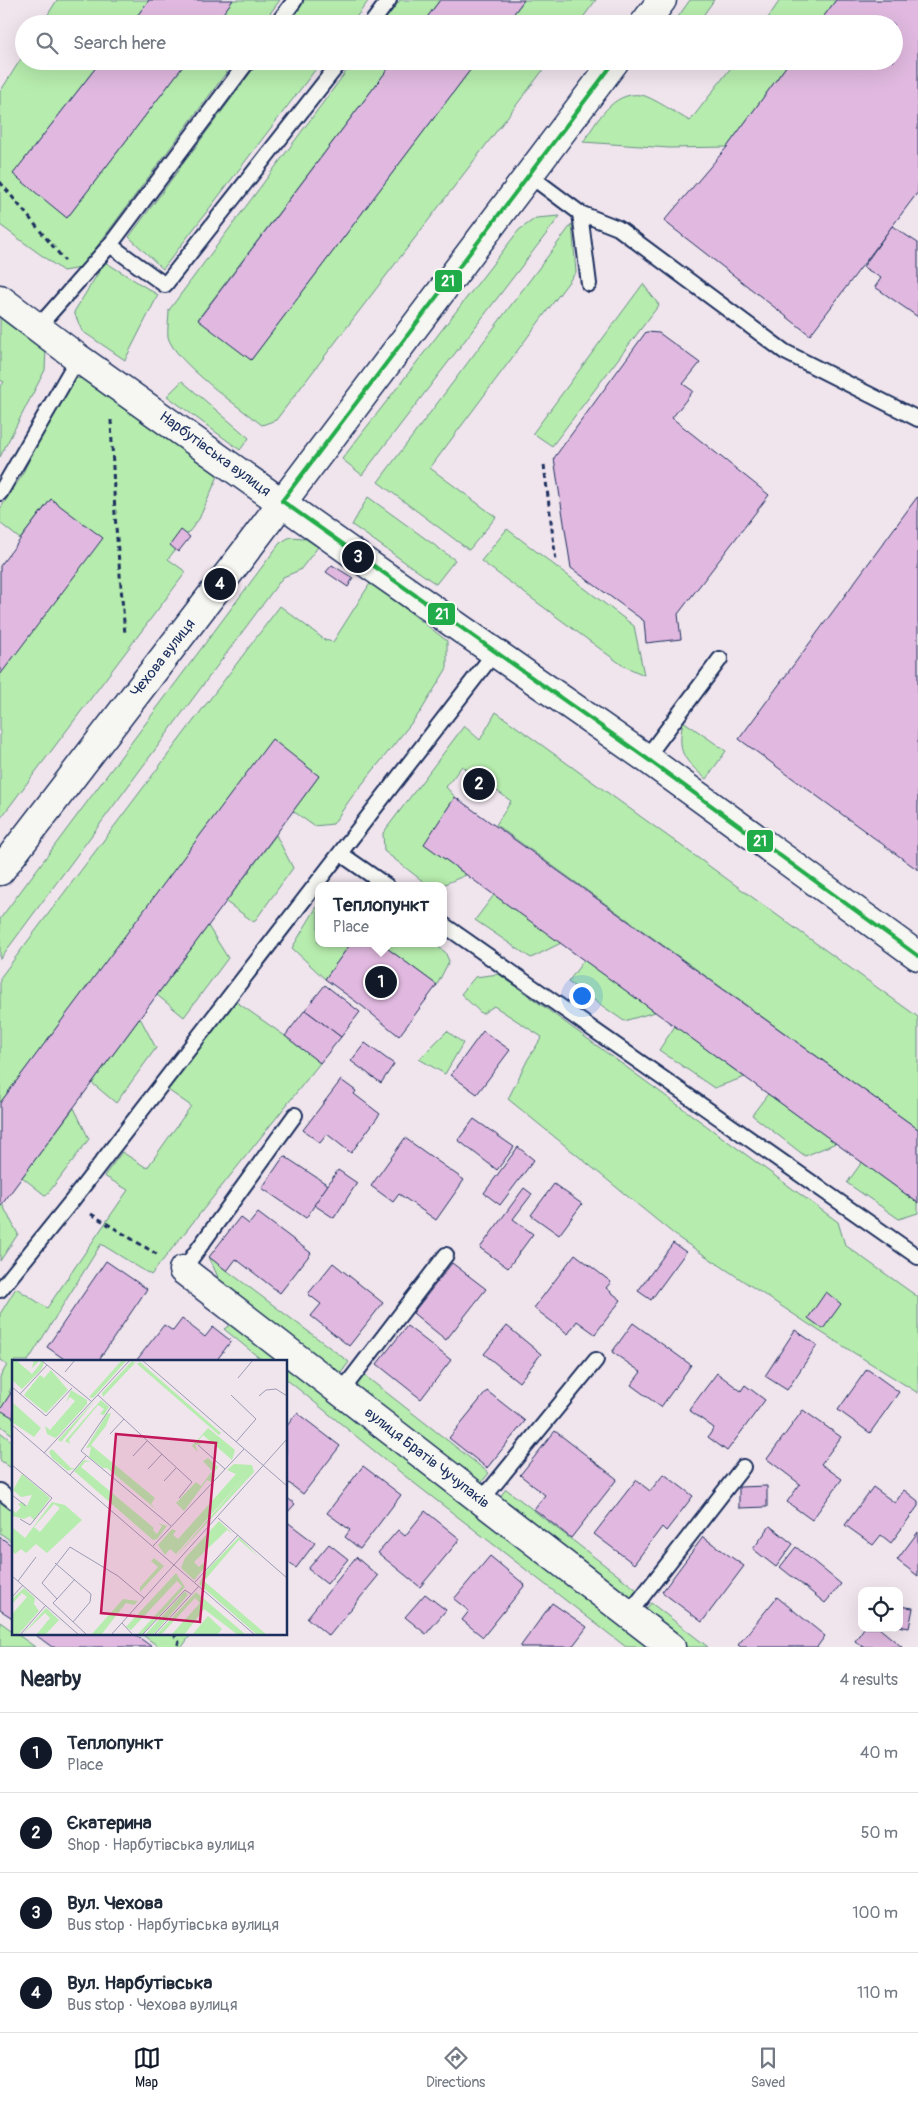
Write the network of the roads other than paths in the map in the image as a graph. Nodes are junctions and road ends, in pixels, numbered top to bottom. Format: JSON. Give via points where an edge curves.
{"nodes":[{"id":1,"x":294,"y":0,"type":"edge"},
{"id":2,"x":389,"y":0,"type":"edge"},
{"id":3,"x":662,"y":0,"type":"edge"},
{"id":4,"x":283,"y":15,"type":"edge"},
{"id":5,"x":378,"y":15,"type":"edge"},
{"id":6,"x":651,"y":15,"type":"edge"},
{"id":7,"x":241,"y":70,"type":"edge"},
{"id":8,"x":334,"y":70,"type":"edge"},
{"id":9,"x":608,"y":70,"type":"edge"},
{"id":10,"x":529,"y":175,"type":"junction"},
{"id":11,"x":580,"y":213,"type":"junction"},
{"id":12,"x":110,"y":245,"type":"junction"},
{"id":13,"x":589,"y":284,"type":"dead end"},
{"id":14,"x":0,"y":299,"type":"edge"},
{"id":15,"x":38,"y":327,"type":"junction"},
{"id":16,"x":78,"y":358,"type":"junction"},
{"id":17,"x":918,"y":419,"type":"edge"},
{"id":18,"x":0,"y":493,"type":"edge"},
{"id":19,"x":282,"y":502,"type":"junction"},
{"id":20,"x":495,"y":652,"type":"junction"},
{"id":21,"x":720,"y":659,"type":"dead end"},
{"id":22,"x":646,"y":758,"type":"junction"},
{"id":23,"x":341,"y":854,"type":"junction"},
{"id":24,"x":0,"y":871,"type":"edge"},
{"id":25,"x":319,"y":882,"type":"edge"},
{"id":26,"x":381,"y":882,"type":"edge"},
{"id":27,"x":315,"y":887,"type":"edge"},
{"id":28,"x":447,"y":928,"type":"edge"},
{"id":29,"x":918,"y":956,"type":"edge"},
{"id":30,"x":295,"y":1115,"type":"dead end"},
{"id":31,"x":446,"y":1255,"type":"dead end"},
{"id":32,"x":918,"y":1257,"type":"edge"},
{"id":33,"x":183,"y":1270,"type":"joint"},
{"id":34,"x":0,"y":1290,"type":"edge"},
{"id":35,"x":596,"y":1360,"type":"dead end"},
{"id":36,"x":341,"y":1392,"type":"junction"},
{"id":37,"x":743,"y":1467,"type":"dead end"},
{"id":38,"x":0,"y":1491,"type":"edge"},
{"id":39,"x":12,"y":1500,"type":"edge"},
{"id":40,"x":482,"y":1501,"type":"junction"},
{"id":41,"x":628,"y":1615,"type":"junction"},
{"id":42,"x":671,"y":1647,"type":"edge"}],
"edges":[{"from":1,"to":4,"type":"lane"},
{"from":2,"to":5,"type":"lane"},
{"from":3,"to":6,"type":"street"},
{"from":7,"to":12,"type":"lane"},
{"from":8,"to":12,"type":"lane","via":[[165,285]]},
{"from":9,"to":10,"type":"street","name":"Чехова вулиця"},
{"from":10,"to":11,"type":"lane"},
{"from":10,"to":19,"type":"street","name":"Чехова вулиця"},
{"from":11,"to":13,"type":"lane"},
{"from":11,"to":17,"type":"lane","via":[[618,228],[785,352]]},
{"from":12,"to":15,"type":"lane"},
{"from":14,"to":15,"type":"street","name":"Нарбутівська вулиця"},
{"from":15,"to":16,"type":"street","name":"Нарбутівська вулиця"},
{"from":16,"to":18,"type":"lane"},
{"from":16,"to":19,"type":"street","name":"Нарбутівська вулиця"},
{"from":19,"to":20,"type":"street","name":"Нарбутівська вулиця"},
{"from":19,"to":24,"type":"street","name":"Чехова вулиця"},
{"from":20,"to":22,"type":"street","name":"Нарбутівська вулиця"},
{"from":20,"to":23,"type":"lane"},
{"from":21,"to":22,"type":"lane"},
{"from":22,"to":29,"type":"street","name":"Нарбутівська вулиця"},
{"from":23,"to":25,"type":"lane"},
{"from":23,"to":26,"type":"lane"},
{"from":27,"to":34,"type":"lane"},
{"from":28,"to":32,"type":"lane"},
{"from":30,"to":33,"type":"lane"},
{"from":31,"to":36,"type":"lane"},
{"from":33,"to":36,"type":"street","name":"вулиця Братів Чучупаків"},
{"from":35,"to":40,"type":"lane"},
{"from":36,"to":40,"type":"street","name":"вулиця Братів Чучупаків"},
{"from":37,"to":41,"type":"lane"},
{"from":38,"to":39,"type":"lane"},
{"from":40,"to":41,"type":"street","name":"вулиця Братів Чучупаків"},
{"from":41,"to":42,"type":"street","name":"вулиця Братів Чучупаків"}]}
